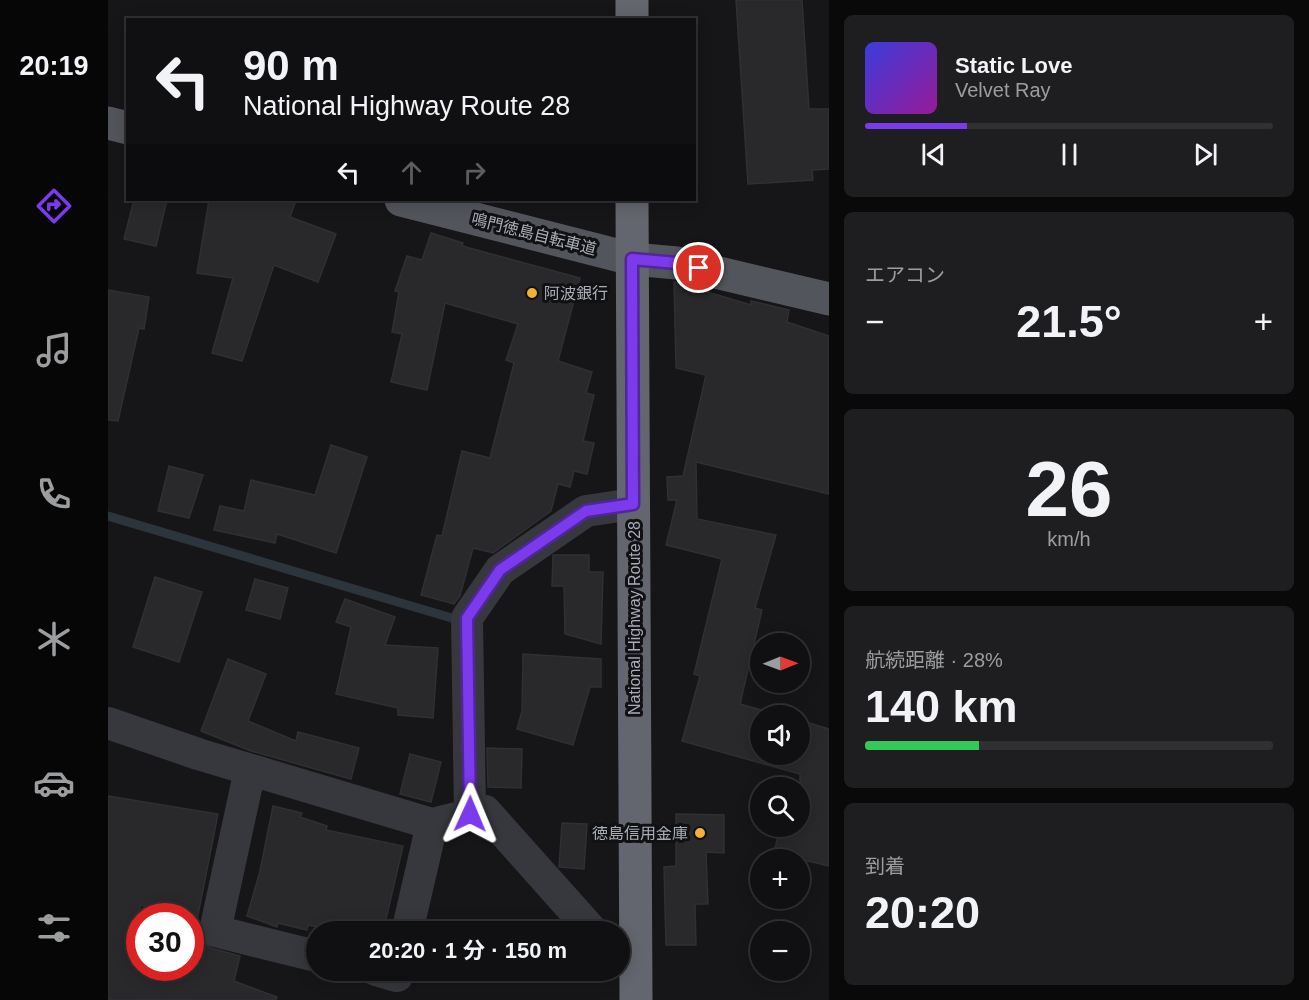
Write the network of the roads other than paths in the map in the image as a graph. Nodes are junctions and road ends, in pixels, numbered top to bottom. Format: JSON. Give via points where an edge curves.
{"nodes":[{"id":1,"x":632,"y":0,"type":"edge"},
{"id":2,"x":632,"y":18,"type":"edge"},
{"id":3,"x":108,"y":123,"type":"edge"},
{"id":4,"x":126,"y":128,"type":"edge"},
{"id":5,"x":405,"y":201,"type":"edge"},
{"id":6,"x":632,"y":201,"type":"edge"},
{"id":7,"x":632,"y":259,"type":"junction"},
{"id":8,"x":829,"y":299,"type":"edge"},
{"id":9,"x":633,"y":504,"type":"junction"},
{"id":10,"x":108,"y":723,"type":"edge"},
{"id":11,"x":250,"y":770,"type":"junction"},
{"id":12,"x":470,"y":814,"type":"junction"},
{"id":13,"x":432,"y":824,"type":"junction"},
{"id":14,"x":410,"y":921,"type":"edge"},
{"id":15,"x":583,"y":921,"type":"edge"},
{"id":16,"x":306,"y":954,"type":"edge"},
{"id":17,"x":630,"y":980,"type":"edge"}],
"edges":[{"from":1,"to":2,"type":"highway"},
{"from":3,"to":4,"type":"main road"},
{"from":5,"to":7,"type":"main road","name":"鳴門徳島自転車道"},
{"from":6,"to":7,"type":"highway","name":"National Highway Route 28"},
{"from":7,"to":8,"type":"main road","name":"鳴門徳島自転車道","via":[[677,263]]},
{"from":7,"to":9,"type":"highway","name":"National Highway Route 28"},
{"from":9,"to":12,"type":"street","via":[[586,511],[500,570],[467,618]]},
{"from":9,"to":17,"type":"highway","name":"National Highway Route 28"},
{"from":10,"to":11,"type":"street"},
{"from":11,"to":13,"type":"street"},
{"from":11,"to":16,"type":"street","via":[[215,931]]},
{"from":12,"to":13,"type":"street"},
{"from":12,"to":15,"type":"street","via":[[485,811]]},
{"from":13,"to":14,"type":"street"}]}
